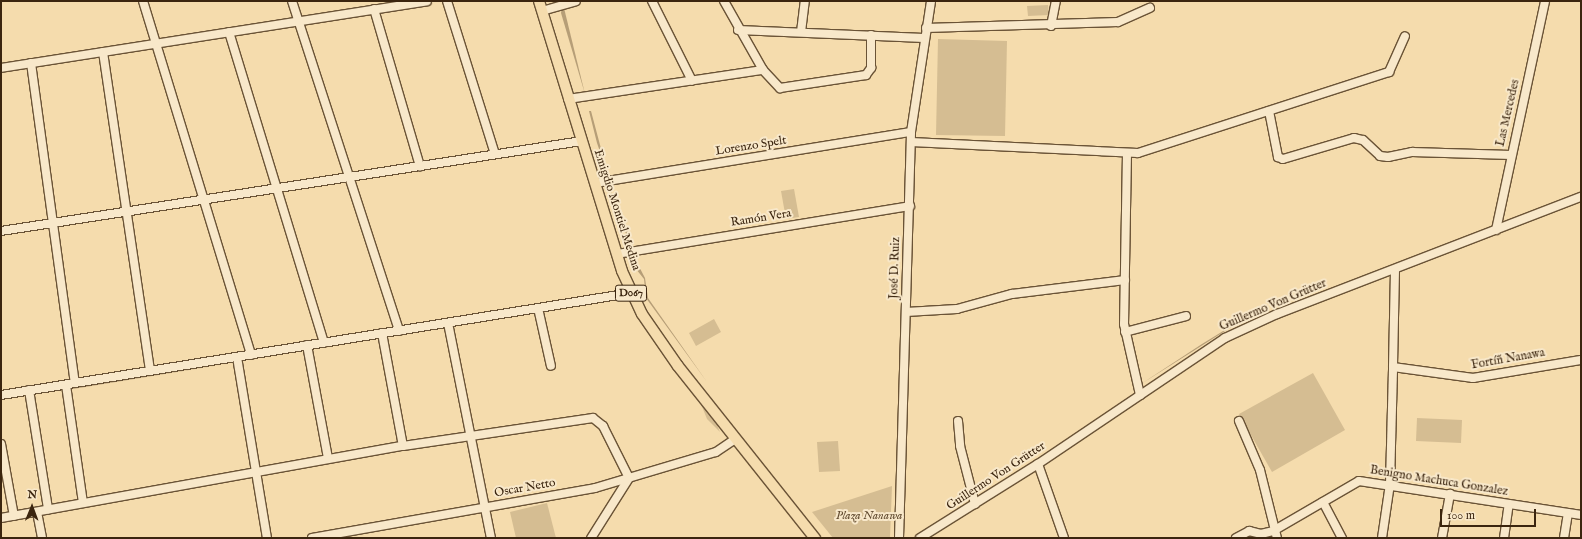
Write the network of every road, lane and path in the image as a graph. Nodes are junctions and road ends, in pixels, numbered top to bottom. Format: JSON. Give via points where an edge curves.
{"nodes":[{"id":1,"x":143,"y":1,"type":"edge"},
{"id":2,"x":292,"y":1,"type":"edge"},
{"id":3,"x":427,"y":1,"type":"edge"},
{"id":4,"x":447,"y":1,"type":"edge"},
{"id":5,"x":539,"y":1,"type":"edge"},
{"id":6,"x":576,"y":1,"type":"edge"},
{"id":7,"x":652,"y":1,"type":"edge"},
{"id":8,"x":724,"y":1,"type":"edge"},
{"id":9,"x":805,"y":1,"type":"edge"},
{"id":10,"x":931,"y":1,"type":"edge"},
{"id":11,"x":1056,"y":1,"type":"edge"},
{"id":12,"x":1545,"y":1,"type":"edge"},
{"id":13,"x":1150,"y":8,"type":"dead end"},
{"id":14,"x":374,"y":9,"type":"junction"},
{"id":15,"x":542,"y":12,"type":"junction"},
{"id":16,"x":299,"y":21,"type":"junction"},
{"id":17,"x":1052,"y":26,"type":"junction"},
{"id":18,"x":926,"y":28,"type":"junction"},
{"id":19,"x":738,"y":30,"type":"junction"},
{"id":20,"x":229,"y":32,"type":"junction"},
{"id":21,"x":801,"y":32,"type":"junction"},
{"id":22,"x":871,"y":35,"type":"junction"},
{"id":23,"x":1405,"y":36,"type":"dead end"},
{"id":24,"x":924,"y":38,"type":"junction"},
{"id":25,"x":156,"y":44,"type":"junction"},
{"id":26,"x":103,"y":52,"type":"junction"},
{"id":27,"x":31,"y":63,"type":"junction"},
{"id":28,"x":1,"y":68,"type":"edge"},
{"id":29,"x":763,"y":70,"type":"junction"},
{"id":30,"x":692,"y":81,"type":"junction"},
{"id":31,"x":568,"y":99,"type":"junction"},
{"id":32,"x":1269,"y":111,"type":"junction"},
{"id":33,"x":911,"y":132,"type":"junction"},
{"id":34,"x":582,"y":141,"type":"junction"},
{"id":35,"x":911,"y":142,"type":"junction"},
{"id":36,"x":1127,"y":153,"type":"junction"},
{"id":37,"x":495,"y":154,"type":"junction"},
{"id":38,"x":1511,"y":154,"type":"junction"},
{"id":39,"x":420,"y":166,"type":"junction"},
{"id":40,"x":349,"y":177,"type":"junction"},
{"id":41,"x":595,"y":183,"type":"junction"},
{"id":42,"x":277,"y":188,"type":"junction"},
{"id":43,"x":1581,"y":198,"type":"edge"},
{"id":44,"x":204,"y":200,"type":"junction"},
{"id":45,"x":910,"y":206,"type":"junction"},
{"id":46,"x":126,"y":212,"type":"junction"},
{"id":47,"x":53,"y":223,"type":"junction"},
{"id":48,"x":1496,"y":230,"type":"junction"},
{"id":49,"x":1,"y":231,"type":"edge"},
{"id":50,"x":617,"y":254,"type":"junction"},
{"id":51,"x":1395,"y":270,"type":"junction"},
{"id":52,"x":1125,"y":280,"type":"junction"},
{"id":53,"x":631,"y":293,"type":"junction"},
{"id":54,"x":538,"y":308,"type":"junction"},
{"id":55,"x":906,"y":312,"type":"junction"},
{"id":56,"x":1186,"y":316,"type":"dead end"},
{"id":57,"x":448,"y":323,"type":"junction"},
{"id":58,"x":399,"y":331,"type":"junction"},
{"id":59,"x":1125,"y":332,"type":"junction"},
{"id":60,"x":382,"y":333,"type":"junction"},
{"id":61,"x":324,"y":343,"type":"junction"},
{"id":62,"x":307,"y":345,"type":"junction"},
{"id":63,"x":251,"y":355,"type":"junction"},
{"id":64,"x":237,"y":357,"type":"junction"},
{"id":65,"x":1581,"y":360,"type":"edge"},
{"id":66,"x":550,"y":366,"type":"dead end"},
{"id":67,"x":1393,"y":367,"type":"junction"},
{"id":68,"x":150,"y":371,"type":"junction"},
{"id":69,"x":70,"y":384,"type":"junction"},
{"id":70,"x":30,"y":390,"type":"junction"},
{"id":71,"x":1,"y":395,"type":"edge"},
{"id":72,"x":1140,"y":395,"type":"junction"},
{"id":73,"x":958,"y":421,"type":"dead end"},
{"id":74,"x":1239,"y":421,"type":"dead end"},
{"id":75,"x":472,"y":436,"type":"junction"},
{"id":76,"x":735,"y":438,"type":"junction"},
{"id":77,"x":1,"y":444,"type":"edge"},
{"id":78,"x":403,"y":446,"type":"junction"},
{"id":79,"x":328,"y":458,"type":"junction"},
{"id":80,"x":1038,"y":464,"type":"junction"},
{"id":81,"x":254,"y":471,"type":"junction"},
{"id":82,"x":629,"y":478,"type":"junction"},
{"id":83,"x":1390,"y":484,"type":"junction"},
{"id":84,"x":1450,"y":494,"type":"junction"},
{"id":85,"x":1323,"y":502,"type":"junction"},
{"id":86,"x":83,"y":503,"type":"junction"},
{"id":87,"x":975,"y":504,"type":"junction"},
{"id":88,"x":1509,"y":504,"type":"junction"},
{"id":89,"x":486,"y":507,"type":"junction"},
{"id":90,"x":48,"y":509,"type":"junction"},
{"id":91,"x":37,"y":512,"type":"junction"},
{"id":92,"x":1568,"y":513,"type":"junction"},
{"id":93,"x":1581,"y":515,"type":"edge"},
{"id":94,"x":14,"y":516,"type":"junction"},
{"id":95,"x":1,"y":518,"type":"edge"},
{"id":96,"x":1275,"y":534,"type":"edge"},
{"id":97,"x":42,"y":538,"type":"edge"},
{"id":98,"x":267,"y":538,"type":"edge"},
{"id":99,"x":312,"y":538,"type":"edge"},
{"id":100,"x":491,"y":538,"type":"edge"},
{"id":101,"x":591,"y":538,"type":"edge"},
{"id":102,"x":815,"y":538,"type":"edge"},
{"id":103,"x":899,"y":538,"type":"edge"},
{"id":104,"x":920,"y":538,"type":"edge"},
{"id":105,"x":1064,"y":538,"type":"edge"},
{"id":106,"x":1236,"y":538,"type":"edge"},
{"id":107,"x":1342,"y":538,"type":"edge"},
{"id":108,"x":1382,"y":538,"type":"edge"},
{"id":109,"x":1442,"y":538,"type":"edge"},
{"id":110,"x":1504,"y":538,"type":"edge"},
{"id":111,"x":1564,"y":538,"type":"edge"}],
"edges":[{"from":1,"to":25,"type":"street"},
{"from":2,"to":16,"type":"street"},
{"from":3,"to":14,"type":"street"},
{"from":4,"to":37,"type":"street"},
{"from":5,"to":15,"type":"main road","name":"Emigdio Montiel Medina","number":"D067"},
{"from":6,"to":15,"type":"street"},
{"from":7,"to":30,"type":"street"},
{"from":8,"to":19,"type":"street"},
{"from":9,"to":21,"type":"street"},
{"from":10,"to":18,"type":"street","name":"José D. Ruiz"},
{"from":11,"to":17,"type":"street"},
{"from":12,"to":38,"type":"street","name":"Las Mercedes"},
{"from":13,"to":17,"type":"street","via":[[1118,22]]},
{"from":14,"to":16,"type":"street"},
{"from":14,"to":39,"type":"street"},
{"from":15,"to":31,"type":"main road","name":"Emigdio Montiel Medina","number":"D067"},
{"from":16,"to":20,"type":"street"},
{"from":16,"to":40,"type":"street"},
{"from":17,"to":18,"type":"street"},
{"from":18,"to":24,"type":"street","name":"José D. Ruiz"},
{"from":19,"to":21,"type":"street"},
{"from":19,"to":29,"type":"street"},
{"from":20,"to":25,"type":"street"},
{"from":20,"to":42,"type":"street"},
{"from":21,"to":22,"type":"street"},
{"from":22,"to":24,"type":"street"},
{"from":22,"to":29,"type":"street","via":[[871,68],[866,75],[785,89],[776,84]]},
{"from":23,"to":32,"type":"street","via":[[1389,72]]},
{"from":24,"to":33,"type":"street","name":"José D. Ruiz"},
{"from":25,"to":26,"type":"street"},
{"from":25,"to":44,"type":"street"},
{"from":26,"to":27,"type":"street"},
{"from":26,"to":46,"type":"street"},
{"from":27,"to":28,"type":"street"},
{"from":27,"to":47,"type":"street"},
{"from":29,"to":30,"type":"street"},
{"from":30,"to":31,"type":"street"},
{"from":31,"to":34,"type":"main road","name":"Emigdio Montiel Medina","number":"D067"},
{"from":32,"to":36,"type":"street","via":[[1145,150]]},
{"from":32,"to":38,"type":"street","via":[[1278,157],[1282,159],[1354,138],[1363,140],[1380,156],[1388,157],[1412,152]]},
{"from":33,"to":35,"type":"street","name":"José D. Ruiz"},
{"from":33,"to":41,"type":"street","name":"Lorenzo Spelt"},
{"from":34,"to":37,"type":"street"},
{"from":34,"to":41,"type":"main road","name":"Emigdio Montiel Medina","number":"D067"},
{"from":35,"to":36,"type":"street"},
{"from":35,"to":45,"type":"street","name":"José D. Ruiz"},
{"from":36,"to":52,"type":"street"},
{"from":37,"to":39,"type":"street"},
{"from":38,"to":48,"type":"street","name":"Las Mercedes"},
{"from":39,"to":40,"type":"street"},
{"from":40,"to":42,"type":"street"},
{"from":40,"to":58,"type":"street"},
{"from":41,"to":50,"type":"main road","name":"Emigdio Montiel Medina","number":"D067"},
{"from":42,"to":44,"type":"street"},
{"from":42,"to":61,"type":"street"},
{"from":43,"to":48,"type":"street","name":"Guillermo Von Grütter"},
{"from":44,"to":46,"type":"street"},
{"from":44,"to":63,"type":"street"},
{"from":45,"to":50,"type":"street","name":"Ramón Vera"},
{"from":45,"to":55,"type":"street","name":"José D. Ruiz"},
{"from":46,"to":47,"type":"street"},
{"from":46,"to":68,"type":"street"},
{"from":47,"to":49,"type":"street"},
{"from":47,"to":69,"type":"street"},
{"from":48,"to":51,"type":"street","name":"Guillermo Von Grütter"},
{"from":50,"to":53,"type":"main road","name":"Emigdio Montiel Medina","number":"D067"},
{"from":51,"to":67,"type":"street"},
{"from":51,"to":72,"type":"street","name":"Guillermo Von Grütter","via":[[1276,314],[1225,338]]},
{"from":52,"to":55,"type":"street","via":[[1012,294],[957,309]]},
{"from":52,"to":59,"type":"street"},
{"from":53,"to":54,"type":"street"},
{"from":53,"to":76,"type":"main road","name":"Emigdio Montiel Medina","number":"D067","via":[[656,338]]},
{"from":54,"to":57,"type":"street"},
{"from":54,"to":66,"type":"street"},
{"from":55,"to":103,"type":"street","name":"José D. Ruiz"},
{"from":56,"to":59,"type":"street"},
{"from":57,"to":58,"type":"street"},
{"from":57,"to":75,"type":"street"},
{"from":58,"to":60,"type":"street"},
{"from":59,"to":72,"type":"street"},
{"from":60,"to":61,"type":"street"},
{"from":60,"to":78,"type":"street"},
{"from":61,"to":62,"type":"street"},
{"from":62,"to":63,"type":"street"},
{"from":62,"to":79,"type":"street"},
{"from":63,"to":64,"type":"street"},
{"from":64,"to":68,"type":"street"},
{"from":64,"to":81,"type":"street"},
{"from":65,"to":67,"type":"street","name":"Fortíñ Nanawa","via":[[1473,378]]},
{"from":67,"to":83,"type":"street"},
{"from":68,"to":69,"type":"street"},
{"from":69,"to":70,"type":"street"},
{"from":69,"to":86,"type":"street"},
{"from":70,"to":71,"type":"street"},
{"from":70,"to":90,"type":"street"},
{"from":72,"to":80,"type":"street","name":"Guillermo Von Grütter"},
{"from":73,"to":87,"type":"street","via":[[960,446]]},
{"from":74,"to":96,"type":"street","via":[[1260,470]]},
{"from":75,"to":78,"type":"street"},
{"from":75,"to":82,"type":"street","via":[[593,418],[603,426]]},
{"from":75,"to":89,"type":"street"},
{"from":76,"to":82,"type":"street","name":"Oscar Netto","via":[[716,452]]},
{"from":76,"to":102,"type":"main road","name":"Emigdio Montiel Medina","number":"D067"},
{"from":77,"to":94,"type":"street"},
{"from":78,"to":79,"type":"street"},
{"from":79,"to":81,"type":"street"},
{"from":80,"to":87,"type":"street","name":"Guillermo Von Grütter"},
{"from":80,"to":105,"type":"street"},
{"from":81,"to":86,"type":"street"},
{"from":81,"to":98,"type":"street"},
{"from":82,"to":89,"type":"street","name":"Oscar Netto","via":[[595,488]]},
{"from":82,"to":101,"type":"street"},
{"from":83,"to":84,"type":"street","name":"Benigno Machuca Gonzalez"},
{"from":83,"to":85,"type":"street","name":"Benigno Machuca Gonzalez","via":[[1359,481]]},
{"from":83,"to":108,"type":"street"},
{"from":84,"to":88,"type":"street","name":"Benigno Machuca Gonzalez"},
{"from":84,"to":109,"type":"street"},
{"from":85,"to":96,"type":"street","name":"Benigno Machuca Gonzalez"},
{"from":85,"to":107,"type":"street"},
{"from":86,"to":90,"type":"street"},
{"from":87,"to":104,"type":"street","name":"Guillermo Von Grütter"},
{"from":88,"to":92,"type":"street","name":"Benigno Machuca Gonzalez"},
{"from":88,"to":110,"type":"street"},
{"from":89,"to":99,"type":"street","name":"Oscar Netto"},
{"from":89,"to":100,"type":"street"},
{"from":90,"to":91,"type":"street"},
{"from":91,"to":94,"type":"street"},
{"from":91,"to":97,"type":"street"},
{"from":92,"to":93,"type":"street","name":"Benigno Machuca Gonzalez"},
{"from":92,"to":111,"type":"street"},
{"from":94,"to":95,"type":"street"},
{"from":96,"to":106,"type":"street","name":"Benigno Machuca Gonzalez","via":[[1249,531]]}]}
